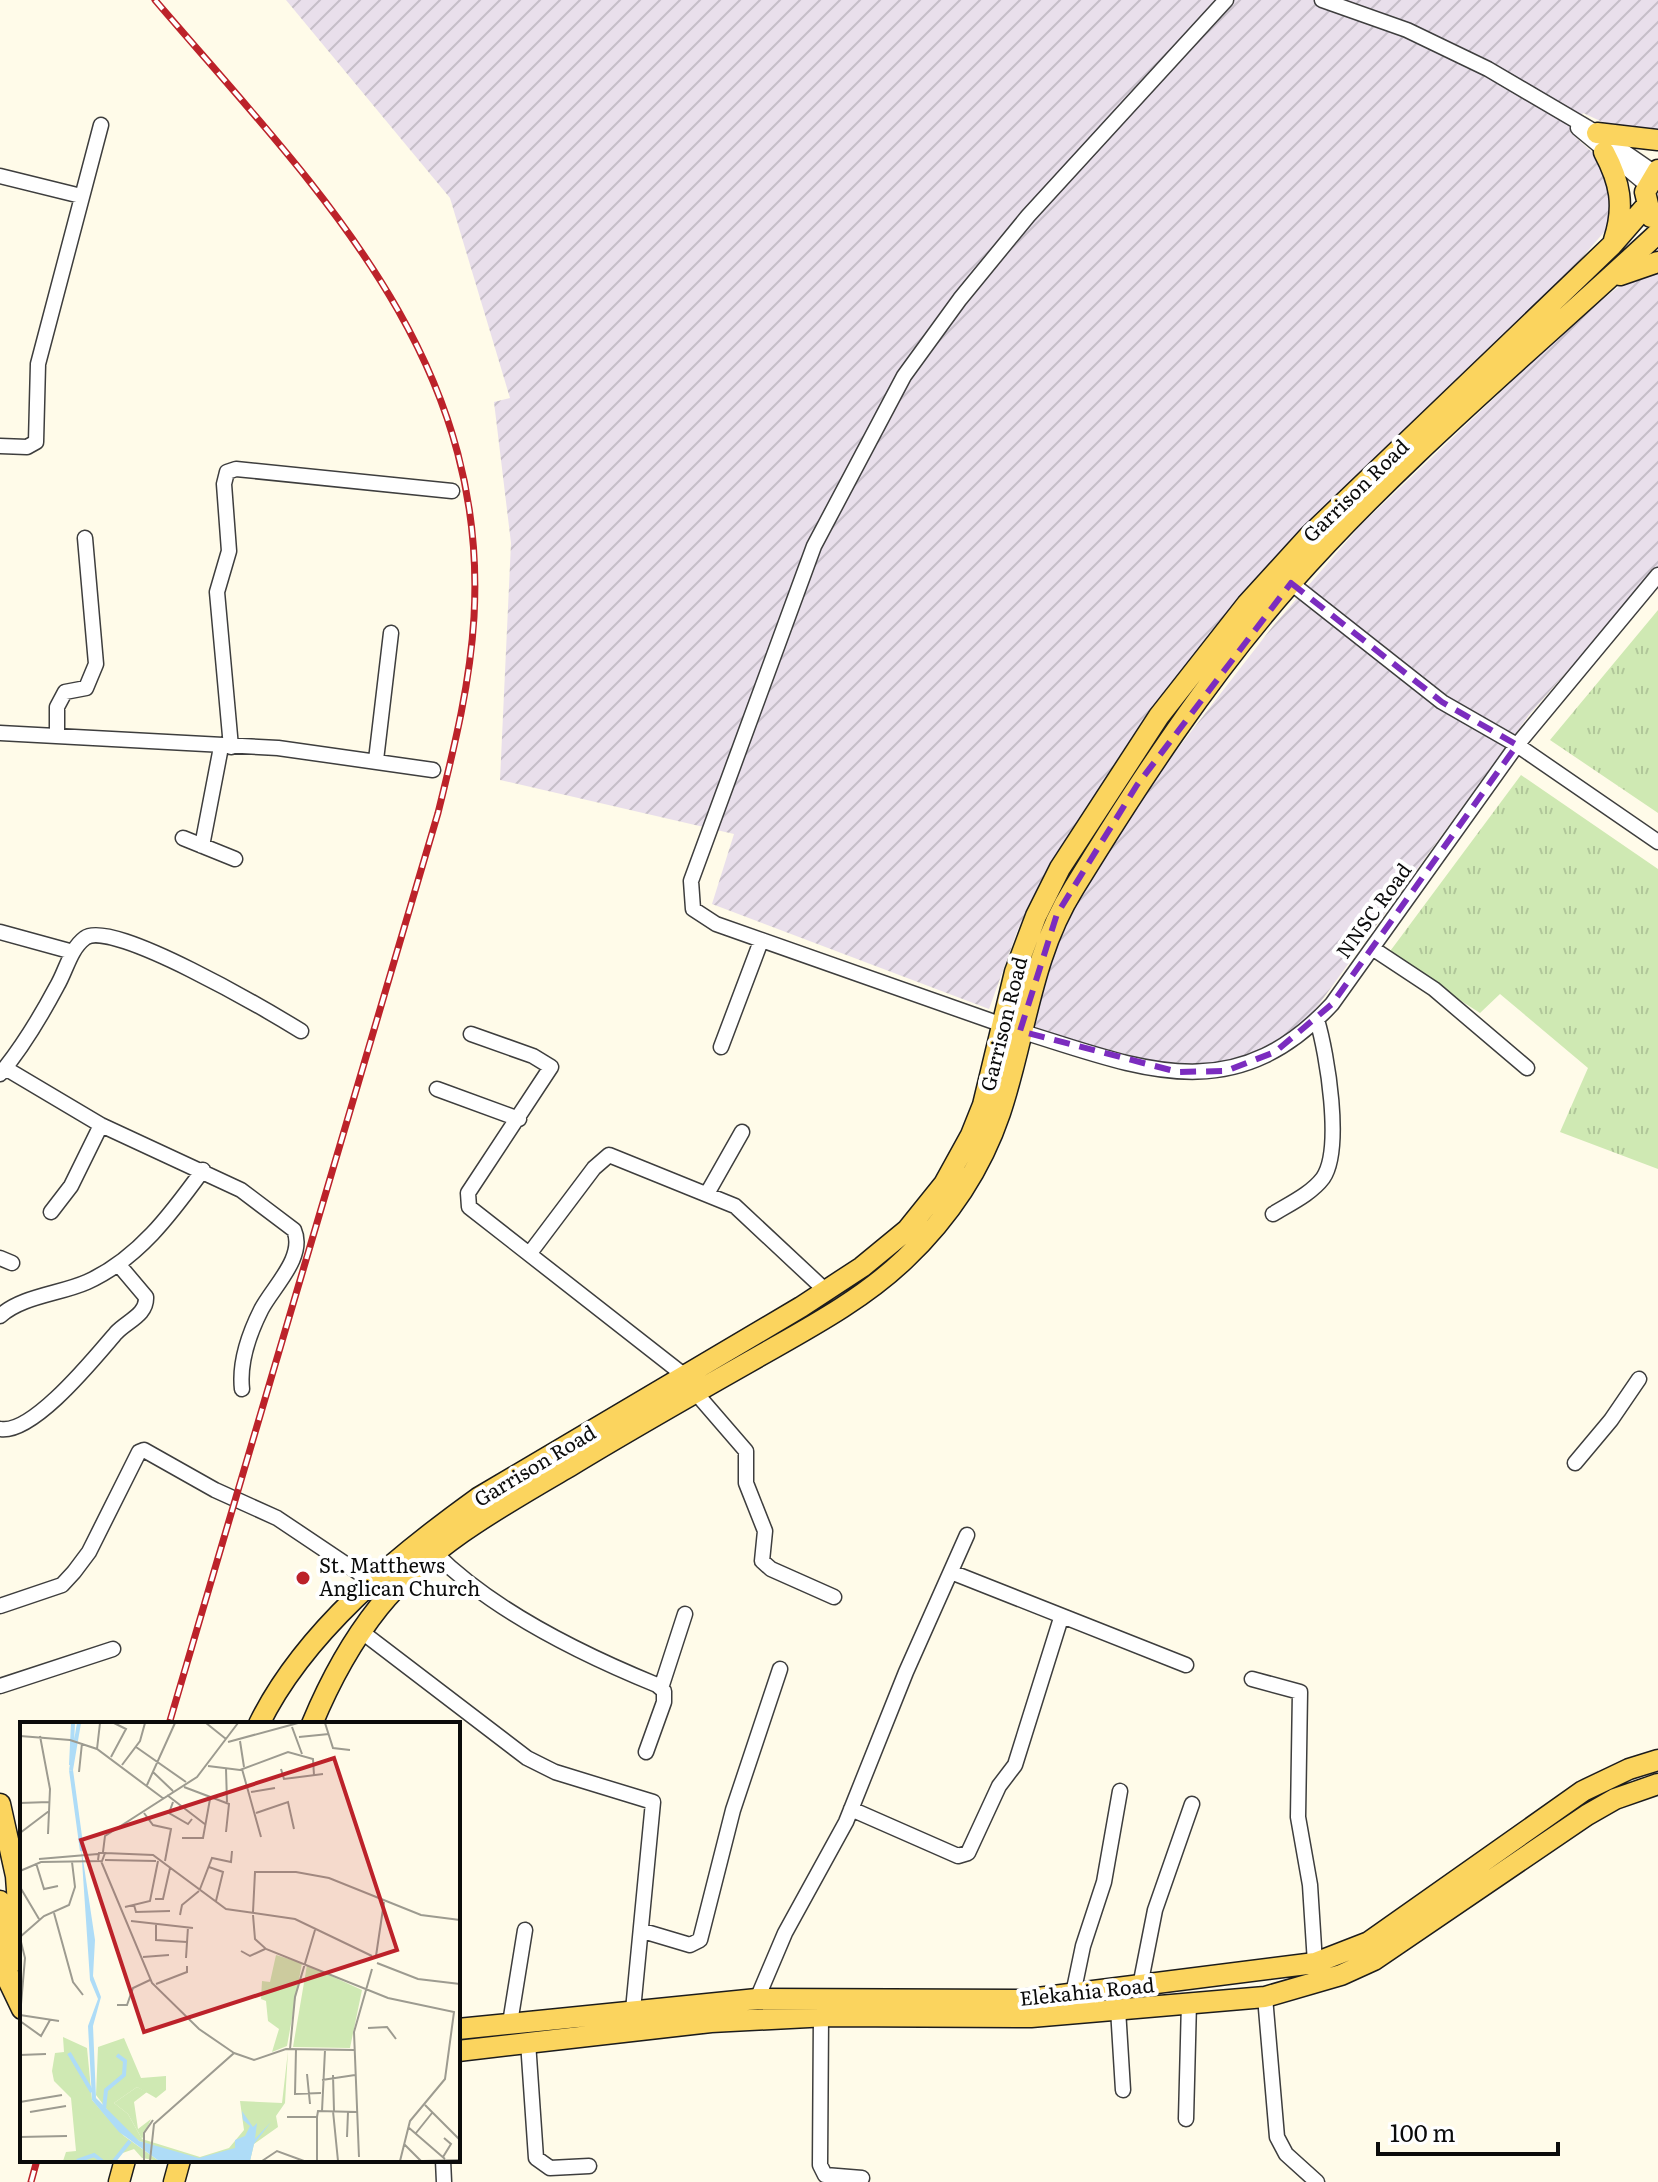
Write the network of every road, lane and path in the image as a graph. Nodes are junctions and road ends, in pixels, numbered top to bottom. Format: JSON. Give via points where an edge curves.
{"nodes":[{"id":1,"x":1226,"y":0,"type":"edge"},
{"id":2,"x":1322,"y":0,"type":"edge"},
{"id":3,"x":101,"y":125,"type":"dead end"},
{"id":4,"x":1658,"y":140,"type":"edge"},
{"id":5,"x":1601,"y":142,"type":"junction"},
{"id":6,"x":0,"y":176,"type":"edge"},
{"id":7,"x":1652,"y":183,"type":"edge"},
{"id":8,"x":81,"y":196,"type":"junction"},
{"id":9,"x":1658,"y":224,"type":"edge"},
{"id":10,"x":1658,"y":233,"type":"edge"},
{"id":11,"x":1612,"y":245,"type":"junction"},
{"id":12,"x":1658,"y":262,"type":"edge"},
{"id":13,"x":1609,"y":279,"type":"junction"},
{"id":14,"x":0,"y":446,"type":"edge"},
{"id":15,"x":452,"y":491,"type":"dead end"},
{"id":16,"x":85,"y":538,"type":"dead end"},
{"id":17,"x":1658,"y":575,"type":"edge"},
{"id":18,"x":1291,"y":583,"type":"junction"},
{"id":19,"x":391,"y":633,"type":"dead end"},
{"id":20,"x":0,"y":733,"type":"edge"},
{"id":21,"x":57,"y":735,"type":"junction"},
{"id":22,"x":1517,"y":745,"type":"junction"},
{"id":23,"x":226,"y":747,"type":"junction"},
{"id":24,"x":376,"y":760,"type":"junction"},
{"id":25,"x":433,"y":770,"type":"dead end"},
{"id":26,"x":183,"y":838,"type":"dead end"},
{"id":27,"x":1658,"y":842,"type":"edge"},
{"id":28,"x":202,"y":846,"type":"junction"},
{"id":29,"x":235,"y":859,"type":"dead end"},
{"id":30,"x":0,"y":932,"type":"edge"},
{"id":31,"x":761,"y":941,"type":"junction"},
{"id":32,"x":1372,"y":948,"type":"junction"},
{"id":33,"x":73,"y":952,"type":"junction"},
{"id":34,"x":1317,"y":1020,"type":"junction"},
{"id":35,"x":1000,"y":1024,"type":"junction"},
{"id":36,"x":301,"y":1031,"type":"dead end"},
{"id":37,"x":1020,"y":1031,"type":"junction"},
{"id":38,"x":471,"y":1034,"type":"dead end"},
{"id":39,"x":721,"y":1047,"type":"dead end"},
{"id":40,"x":1527,"y":1068,"type":"dead end"},
{"id":41,"x":3,"y":1071,"type":"edge"},
{"id":42,"x":437,"y":1089,"type":"dead end"},
{"id":43,"x":519,"y":1119,"type":"junction"},
{"id":44,"x":101,"y":1125,"type":"junction"},
{"id":45,"x":742,"y":1132,"type":"dead end"},
{"id":46,"x":203,"y":1170,"type":"junction"},
{"id":47,"x":708,"y":1192,"type":"junction"},
{"id":48,"x":51,"y":1212,"type":"dead end"},
{"id":49,"x":1273,"y":1214,"type":"dead end"},
{"id":50,"x":530,"y":1253,"type":"junction"},
{"id":51,"x":119,"y":1265,"type":"junction"},
{"id":52,"x":826,"y":1291,"type":"junction"},
{"id":53,"x":0,"y":1316,"type":"edge"},
{"id":54,"x":1639,"y":1379,"type":"dead end"},
{"id":55,"x":690,"y":1384,"type":"junction"},
{"id":56,"x":242,"y":1389,"type":"dead end"},
{"id":57,"x":0,"y":1429,"type":"edge"},
{"id":58,"x":1575,"y":1463,"type":"dead end"},
{"id":59,"x":967,"y":1535,"type":"dead end"},
{"id":60,"x":435,"y":1553,"type":"junction"},
{"id":61,"x":951,"y":1572,"type":"junction"},
{"id":62,"x":374,"y":1583,"type":"junction"},
{"id":63,"x":834,"y":1597,"type":"dead end"},
{"id":64,"x":0,"y":1606,"type":"edge"},
{"id":65,"x":685,"y":1614,"type":"dead end"},
{"id":66,"x":1061,"y":1618,"type":"junction"},
{"id":67,"x":362,"y":1632,"type":"junction"},
{"id":68,"x":113,"y":1649,"type":"dead end"},
{"id":69,"x":1186,"y":1665,"type":"dead end"},
{"id":70,"x":780,"y":1669,"type":"dead end"},
{"id":71,"x":1252,"y":1679,"type":"dead end"},
{"id":72,"x":0,"y":1686,"type":"edge"},
{"id":73,"x":661,"y":1688,"type":"junction"},
{"id":74,"x":260,"y":1722,"type":"edge"},
{"id":75,"x":313,"y":1722,"type":"edge"},
{"id":76,"x":646,"y":1752,"type":"dead end"},
{"id":77,"x":1658,"y":1760,"type":"edge"},
{"id":78,"x":1658,"y":1784,"type":"edge"},
{"id":79,"x":1120,"y":1791,"type":"dead end"},
{"id":80,"x":0,"y":1804,"type":"edge"},
{"id":81,"x":1192,"y":1804,"type":"dead end"},
{"id":82,"x":851,"y":1809,"type":"junction"},
{"id":83,"x":0,"y":1901,"type":"edge"},
{"id":84,"x":525,"y":1930,"type":"dead end"},
{"id":85,"x":643,"y":1931,"type":"junction"},
{"id":86,"x":20,"y":1933,"type":"edge"},
{"id":87,"x":1315,"y":1963,"type":"junction"},
{"id":88,"x":1140,"y":1986,"type":"junction"},
{"id":89,"x":1073,"y":1994,"type":"junction"},
{"id":90,"x":1265,"y":1997,"type":"junction"},
{"id":91,"x":757,"y":1999,"type":"junction"},
{"id":92,"x":1189,"y":2002,"type":"junction"},
{"id":93,"x":20,"y":2005,"type":"edge"},
{"id":94,"x":1118,"y":2009,"type":"junction"},
{"id":95,"x":633,"y":2010,"type":"junction"},
{"id":96,"x":821,"y":2016,"type":"junction"},
{"id":97,"x":510,"y":2023,"type":"junction"},
{"id":98,"x":460,"y":2029,"type":"edge"},
{"id":99,"x":528,"y":2042,"type":"junction"},
{"id":100,"x":460,"y":2051,"type":"edge"},
{"id":101,"x":1123,"y":2090,"type":"dead end"},
{"id":102,"x":1186,"y":2119,"type":"dead end"},
{"id":103,"x":124,"y":2162,"type":"edge"},
{"id":104,"x":179,"y":2162,"type":"edge"},
{"id":105,"x":443,"y":2162,"type":"edge"},
{"id":106,"x":589,"y":2166,"type":"dead end"},
{"id":107,"x":862,"y":2178,"type":"dead end"},
{"id":108,"x":119,"y":2182,"type":"edge"},
{"id":109,"x":174,"y":2182,"type":"edge"},
{"id":110,"x":444,"y":2182,"type":"edge"},
{"id":111,"x":1317,"y":2182,"type":"edge"}],
"edges":[{"from":1,"to":31,"type":"street","via":[[1028,216],[960,299],[904,376],[827,518],[691,881],[689,897],[701,917]]},
{"from":2,"to":5,"type":"street","via":[[1488,69]]},
{"from":3,"to":8,"type":"street"},
{"from":4,"to":5,"type":"main road"},
{"from":5,"to":7,"type":"street"},
{"from":5,"to":11,"type":"main road","via":[[1619,184],[1622,206]]},
{"from":6,"to":8,"type":"street"},
{"from":7,"to":9,"type":"main road"},
{"from":7,"to":11,"type":"main road","name":"Garrison Road"},
{"from":8,"to":14,"type":"street","via":[[38,364],[36,444]]},
{"from":10,"to":13,"type":"main road","name":"Garrison Road"},
{"from":11,"to":35,"type":"main road","name":"Garrison Road","via":[[1309,536],[1206,655],[1159,716],[1060,868],[1025,942]]},
{"from":12,"to":13,"type":"main road"},
{"from":13,"to":18,"type":"main road","name":"Garrison Road","via":[[1365,506]]},
{"from":15,"to":23,"type":"street","via":[[227,472],[229,551],[217,592]]},
{"from":16,"to":21,"type":"street","via":[[96,664],[86,688],[65,692],[59,700]]},
{"from":17,"to":22,"type":"street","name":"NNSC Road"},
{"from":18,"to":22,"type":"street","via":[[1442,702]]},
{"from":18,"to":37,"type":"main road","name":"Garrison Road","via":[[1137,785],[1057,914],[1035,970]]},
{"from":19,"to":24,"type":"street"},
{"from":20,"to":21,"type":"street"},
{"from":21,"to":23,"type":"street"},
{"from":22,"to":27,"type":"street"},
{"from":22,"to":32,"type":"street","name":"NNSC Road"},
{"from":23,"to":24,"type":"street"},
{"from":23,"to":28,"type":"street"},
{"from":24,"to":25,"type":"street"},
{"from":26,"to":28,"type":"street"},
{"from":28,"to":29,"type":"street"},
{"from":30,"to":33,"type":"street"},
{"from":31,"to":35,"type":"street"},
{"from":31,"to":39,"type":"street"},
{"from":32,"to":34,"type":"street","name":"NNSC Road"},
{"from":32,"to":40,"type":"street","via":[[1434,989]]},
{"from":33,"to":36,"type":"street","via":[[91,935],[105,934],[217,983]]},
{"from":33,"to":41,"type":"street","via":[[59,984]]},
{"from":34,"to":37,"type":"street","name":"NNSC Road","via":[[1275,1052],[1210,1073],[1142,1068]]},
{"from":34,"to":49,"type":"street","via":[[1330,1081],[1330,1160],[1316,1185]]},
{"from":35,"to":52,"type":"main road","name":"Garrison Road","via":[[983,1105],[944,1184],[907,1230]]},
{"from":37,"to":55,"type":"main road","name":"Garrison Road","via":[[987,1145],[959,1195],[923,1241],[880,1282],[847,1304]]},
{"from":38,"to":43,"type":"street","via":[[550,1064],[549,1074]]},
{"from":41,"to":44,"type":"street"},
{"from":42,"to":43,"type":"street"},
{"from":43,"to":50,"type":"street","via":[[466,1200]]},
{"from":44,"to":46,"type":"street"},
{"from":44,"to":48,"type":"street","via":[[71,1186]]},
{"from":45,"to":47,"type":"street"},
{"from":46,"to":51,"type":"street"},
{"from":46,"to":56,"type":"street","via":[[241,1190],[296,1235],[288,1266],[256,1322],[242,1364]]},
{"from":47,"to":50,"type":"street","via":[[609,1155]]},
{"from":47,"to":52,"type":"street","via":[[735,1206]]},
{"from":50,"to":55,"type":"street"},
{"from":51,"to":53,"type":"street"},
{"from":51,"to":57,"type":"street","via":[[146,1297],[143,1310],[121,1327],[70,1386],[15,1427]]},
{"from":52,"to":55,"type":"main road","name":"Garrison Road"},
{"from":54,"to":58,"type":"street"},
{"from":55,"to":60,"type":"main road","name":"Garrison Road"},
{"from":55,"to":62,"type":"main road","name":"Garrison Road","via":[[478,1498]]},
{"from":55,"to":63,"type":"street","via":[[746,1451],[746,1483],[765,1531],[762,1561]]},
{"from":59,"to":61,"type":"street"},
{"from":60,"to":67,"type":"main road","name":"Garrison Road","via":[[379,1607]]},
{"from":60,"to":73,"type":"street","via":[[473,1585],[557,1639]]},
{"from":61,"to":66,"type":"street"},
{"from":61,"to":82,"type":"street"},
{"from":62,"to":64,"type":"street","via":[[277,1518],[144,1450],[89,1552],[62,1585]]},
{"from":62,"to":74,"type":"main road","name":"Garrison Road","via":[[302,1660]]},
{"from":65,"to":73,"type":"street"},
{"from":66,"to":69,"type":"street"},
{"from":66,"to":82,"type":"street","via":[[1015,1765],[999,1786],[968,1853],[958,1856]]},
{"from":67,"to":75,"type":"main road","name":"Garrison Road","via":[[332,1678]]},
{"from":67,"to":85,"type":"street","via":[[527,1758],[567,1776],[651,1799]]},
{"from":68,"to":72,"type":"street"},
{"from":70,"to":85,"type":"street","via":[[733,1810],[700,1940],[690,1945]]},
{"from":71,"to":87,"type":"street","via":[[1300,1692],[1298,1817],[1310,1885]]},
{"from":73,"to":76,"type":"street","via":[[664,1702]]},
{"from":77,"to":87,"type":"main road","name":"Elekahia Road","via":[[1583,1791],[1369,1942]]},
{"from":78,"to":90,"type":"main road","name":"Elekahia Road","via":[[1587,1815],[1374,1960]]},
{"from":79,"to":89,"type":"street","via":[[1104,1882]]},
{"from":80,"to":86,"type":"main road","via":[[16,1876]]},
{"from":81,"to":88,"type":"street","via":[[1155,1910]]},
{"from":82,"to":91,"type":"street","via":[[785,1933]]},
{"from":83,"to":93,"type":"main road","via":[[9,1982]]},
{"from":84,"to":97,"type":"street"},
{"from":85,"to":95,"type":"street"},
{"from":87,"to":88,"type":"main road","name":"Elekahia Road"},
{"from":88,"to":89,"type":"main road","name":"Elekahia Road"},
{"from":89,"to":91,"type":"main road","name":"Elekahia Road","via":[[1022,2000]]},
{"from":90,"to":92,"type":"main road","name":"Elekahia Road"},
{"from":90,"to":111,"type":"street","via":[[1277,2137],[1286,2154]]},
{"from":91,"to":95,"type":"main road","name":"Elekahia Road"},
{"from":92,"to":94,"type":"main road","name":"Elekahia Road"},
{"from":92,"to":102,"type":"street"},
{"from":94,"to":96,"type":"main road","name":"Elekahia Road","via":[[1031,2017]]},
{"from":94,"to":101,"type":"street"},
{"from":95,"to":97,"type":"main road","name":"Elekahia Road"},
{"from":96,"to":99,"type":"main road","name":"Elekahia Road"},
{"from":96,"to":107,"type":"street","via":[[821,2172]]},
{"from":97,"to":98,"type":"main road","name":"Elekahia Road"},
{"from":99,"to":100,"type":"main road","name":"Elekahia Road"},
{"from":99,"to":106,"type":"street","via":[[536,2158],[550,2168]]},
{"from":103,"to":108,"type":"main road"},
{"from":104,"to":109,"type":"main road"},
{"from":105,"to":110,"type":"street"}]}
